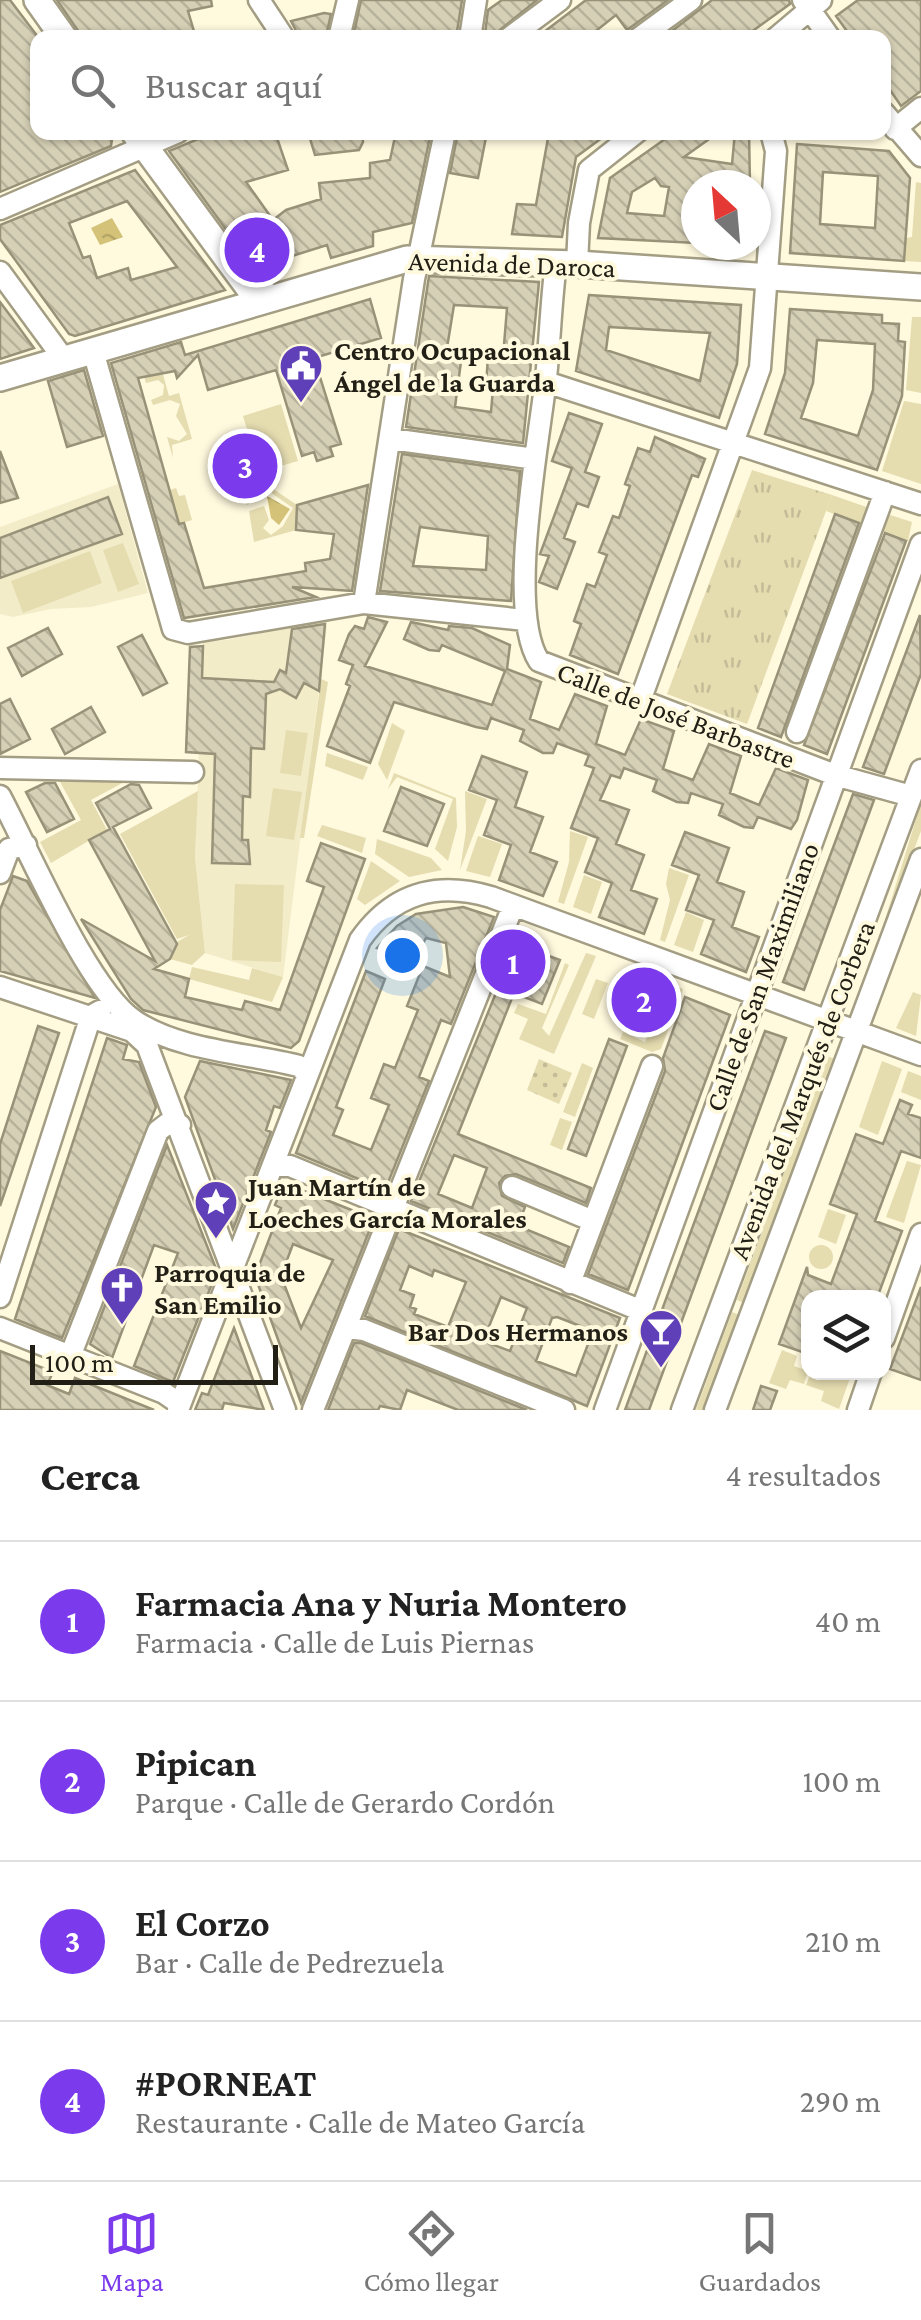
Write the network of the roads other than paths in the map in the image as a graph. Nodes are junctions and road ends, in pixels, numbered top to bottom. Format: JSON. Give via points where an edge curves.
{"nodes":[{"id":1,"x":36,"y":0,"type":"edge"},
{"id":2,"x":259,"y":0,"type":"edge"},
{"id":3,"x":348,"y":0,"type":"edge"},
{"id":4,"x":476,"y":0,"type":"edge"},
{"id":5,"x":691,"y":0,"type":"edge"},
{"id":6,"x":550,"y":3,"type":"edge"},
{"id":7,"x":811,"y":3,"type":"edge"},
{"id":8,"x":58,"y":30,"type":"edge"},
{"id":9,"x":279,"y":30,"type":"edge"},
{"id":10,"x":341,"y":30,"type":"edge"},
{"id":11,"x":471,"y":30,"type":"edge"},
{"id":12,"x":518,"y":30,"type":"edge"},
{"id":13,"x":649,"y":30,"type":"edge"},
{"id":14,"x":784,"y":30,"type":"edge"},
{"id":15,"x":826,"y":30,"type":"edge"},
{"id":16,"x":921,"y":108,"type":"edge"},
{"id":17,"x":891,"y":120,"type":"edge"},
{"id":18,"x":891,"y":123,"type":"edge"},
{"id":19,"x":443,"y":140,"type":"edge"},
{"id":20,"x":626,"y":140,"type":"edge"},
{"id":21,"x":773,"y":140,"type":"edge"},
{"id":22,"x":140,"y":141,"type":"edge"},
{"id":23,"x":921,"y":156,"type":"edge"},
{"id":24,"x":0,"y":209,"type":"edge"},
{"id":25,"x":421,"y":259,"type":"junction"},
{"id":26,"x":567,"y":263,"type":"junction"},
{"id":27,"x":0,"y":272,"type":"edge"},
{"id":28,"x":240,"y":275,"type":"junction"},
{"id":29,"x":767,"y":278,"type":"junction"},
{"id":30,"x":921,"y":287,"type":"edge"},
{"id":31,"x":273,"y":298,"type":"junction"},
{"id":32,"x":232,"y":310,"type":"junction"},
{"id":33,"x":93,"y":351,"type":"junction"},
{"id":34,"x":63,"y":358,"type":"junction"},
{"id":35,"x":0,"y":378,"type":"edge"},
{"id":36,"x":546,"y":382,"type":"junction"},
{"id":37,"x":391,"y":440,"type":"junction"},
{"id":38,"x":735,"y":444,"type":"junction"},
{"id":39,"x":534,"y":459,"type":"junction"},
{"id":40,"x":885,"y":492,"type":"junction"},
{"id":41,"x":921,"y":504,"type":"edge"},
{"id":42,"x":921,"y":544,"type":"edge"},
{"id":43,"x":364,"y":603,"type":"junction"},
{"id":44,"x":525,"y":620,"type":"junction"},
{"id":45,"x":640,"y":701,"type":"junction"},
{"id":46,"x":797,"y":732,"type":"dead end"},
{"id":47,"x":0,"y":768,"type":"edge"},
{"id":48,"x":921,"y":770,"type":"edge"},
{"id":49,"x":193,"y":772,"type":"dead end"},
{"id":50,"x":836,"y":774,"type":"junction"},
{"id":51,"x":0,"y":796,"type":"edge"},
{"id":52,"x":911,"y":796,"type":"junction"},
{"id":53,"x":26,"y":846,"type":"junction"},
{"id":54,"x":921,"y":859,"type":"edge"},
{"id":55,"x":0,"y":873,"type":"edge"},
{"id":56,"x":513,"y":906,"type":"junction"},
{"id":57,"x":0,"y":987,"type":"edge"},
{"id":58,"x":754,"y":993,"type":"junction"},
{"id":59,"x":114,"y":1001,"type":"junction"},
{"id":60,"x":92,"y":1016,"type":"junction"},
{"id":61,"x":829,"y":1021,"type":"junction"},
{"id":62,"x":138,"y":1029,"type":"junction"},
{"id":63,"x":856,"y":1031,"type":"junction"},
{"id":64,"x":178,"y":1039,"type":"junction"},
{"id":65,"x":921,"y":1055,"type":"edge"},
{"id":66,"x":652,"y":1066,"type":"dead end"},
{"id":67,"x":160,"y":1070,"type":"junction"},
{"id":68,"x":306,"y":1072,"type":"junction"},
{"id":69,"x":180,"y":1124,"type":"junction"},
{"id":70,"x":274,"y":1166,"type":"junction"},
{"id":71,"x":512,"y":1187,"type":"dead end"},
{"id":72,"x":391,"y":1210,"type":"junction"},
{"id":73,"x":593,"y":1221,"type":"junction"},
{"id":74,"x":921,"y":1234,"type":"edge"},
{"id":75,"x":232,"y":1270,"type":"junction"},
{"id":76,"x":570,"y":1283,"type":"junction"},
{"id":77,"x":0,"y":1297,"type":"edge"},
{"id":78,"x":642,"y":1311,"type":"junction"},
{"id":79,"x":891,"y":1318,"type":"edge"},
{"id":80,"x":0,"y":1328,"type":"edge"},
{"id":81,"x":346,"y":1328,"type":"junction"},
{"id":82,"x":71,"y":1354,"type":"junction"},
{"id":83,"x":868,"y":1380,"type":"edge"},
{"id":84,"x":179,"y":1407,"type":"edge"},
{"id":85,"x":285,"y":1410,"type":"edge"},
{"id":86,"x":313,"y":1410,"type":"edge"},
{"id":87,"x":564,"y":1410,"type":"edge"},
{"id":88,"x":605,"y":1410,"type":"edge"},
{"id":89,"x":682,"y":1410,"type":"edge"},
{"id":90,"x":715,"y":1410,"type":"edge"},
{"id":91,"x":858,"y":1410,"type":"edge"}],
"edges":[{"from":1,"to":8,"type":"main road"},
{"from":2,"to":9,"type":"street"},
{"from":3,"to":10,"type":"street"},
{"from":4,"to":11,"type":"street"},
{"from":5,"to":13,"type":"street"},
{"from":6,"to":12,"type":"street"},
{"from":7,"to":14,"type":"street"},
{"from":7,"to":15,"type":"street"},
{"from":16,"to":17,"type":"street"},
{"from":18,"to":23,"type":"street"},
{"from":19,"to":25,"type":"street"},
{"from":20,"to":26,"type":"street","name":"Calle de José Barbastre","via":[[592,165]]},
{"from":21,"to":29,"type":"street"},
{"from":22,"to":24,"type":"street"},
{"from":22,"to":28,"type":"main road"},
{"from":25,"to":26,"type":"main road","name":"Avenida de Daroca"},
{"from":25,"to":31,"type":"main road","name":"Avenida de Daroca","via":[[382,263]]},
{"from":25,"to":37,"type":"street"},
{"from":26,"to":29,"type":"main road","name":"Avenida de Daroca"},
{"from":26,"to":36,"type":"street","name":"Calle de José Barbastre"},
{"from":27,"to":34,"type":"street"},
{"from":28,"to":31,"type":"main road","via":[[254,294]]},
{"from":28,"to":32,"type":"main road","via":[[243,294]]},
{"from":29,"to":30,"type":"main road","name":"Avenida de Daroca"},
{"from":29,"to":38,"type":"street","via":[[760,368]]},
{"from":31,"to":32,"type":"main road","name":"Avenida de Daroca"},
{"from":32,"to":33,"type":"main road","name":"Avenida de Daroca"},
{"from":33,"to":34,"type":"main road","name":"Avenida de Daroca"},
{"from":33,"to":43,"type":"street","via":[[173,629],[188,633]]},
{"from":34,"to":35,"type":"main road","name":"Avenida de Daroca"},
{"from":36,"to":38,"type":"street"},
{"from":36,"to":39,"type":"street","name":"Calle de José Barbastre"},
{"from":37,"to":39,"type":"street"},
{"from":37,"to":43,"type":"street"},
{"from":38,"to":40,"type":"street"},
{"from":38,"to":45,"type":"street"},
{"from":39,"to":44,"type":"street","name":"Calle de José Barbastre"},
{"from":40,"to":41,"type":"street"},
{"from":40,"to":46,"type":"street"},
{"from":42,"to":50,"type":"street","name":"Calle de San Maximiliano"},
{"from":43,"to":44,"type":"street"},
{"from":44,"to":45,"type":"street","name":"Calle de José Barbastre","via":[[535,654],[547,668]]},
{"from":45,"to":50,"type":"street","name":"Calle de José Barbastre"},
{"from":47,"to":49,"type":"street"},
{"from":48,"to":52,"type":"street","name":"Avenida del Marqués de Corbera"},
{"from":50,"to":52,"type":"street","name":"Calle de José Barbastre"},
{"from":50,"to":58,"type":"street","name":"Calle de San Maximiliano"},
{"from":51,"to":53,"type":"street"},
{"from":52,"to":61,"type":"street","name":"Avenida del Marqués de Corbera"},
{"from":53,"to":55,"type":"street","via":[[9,849]]},
{"from":53,"to":59,"type":"street"},
{"from":54,"to":63,"type":"street","name":"Avenida del Marqués de Corbera"},
{"from":56,"to":58,"type":"street"},
{"from":56,"to":68,"type":"street","via":[[453,888],[421,892],[392,906],[360,940]]},
{"from":56,"to":72,"type":"street"},
{"from":57,"to":60,"type":"street"},
{"from":58,"to":61,"type":"street"},
{"from":58,"to":78,"type":"street","name":"Calle de San Maximiliano"},
{"from":59,"to":60,"type":"street"},
{"from":59,"to":62,"type":"street"},
{"from":60,"to":62,"type":"street"},
{"from":60,"to":77,"type":"street"},
{"from":61,"to":63,"type":"street"},
{"from":61,"to":89,"type":"street","name":"Avenida del Marqués de Corbera"},
{"from":62,"to":64,"type":"street"},
{"from":62,"to":67,"type":"street"},
{"from":63,"to":65,"type":"street"},
{"from":63,"to":90,"type":"street","name":"Avenida del Marqués de Corbera"},
{"from":64,"to":67,"type":"street","via":[[164,1049]]},
{"from":64,"to":68,"type":"street"},
{"from":66,"to":73,"type":"street"},
{"from":67,"to":69,"type":"street"},
{"from":68,"to":70,"type":"street"},
{"from":69,"to":75,"type":"street"},
{"from":69,"to":82,"type":"street","via":[[158,1131]]},
{"from":70,"to":72,"type":"street","via":[[290,1166]]},
{"from":70,"to":75,"type":"street"},
{"from":71,"to":73,"type":"street"},
{"from":72,"to":76,"type":"street"},
{"from":72,"to":81,"type":"street"},
{"from":73,"to":76,"type":"street"},
{"from":74,"to":79,"type":"street"},
{"from":75,"to":84,"type":"street"},
{"from":75,"to":85,"type":"street"},
{"from":76,"to":78,"type":"street"},
{"from":78,"to":88,"type":"street","name":"Calle de San Maximiliano"},
{"from":80,"to":82,"type":"street"},
{"from":81,"to":86,"type":"street"},
{"from":81,"to":87,"type":"street"},
{"from":82,"to":84,"type":"street","via":[[164,1392]]},
{"from":83,"to":91,"type":"street"}]}
